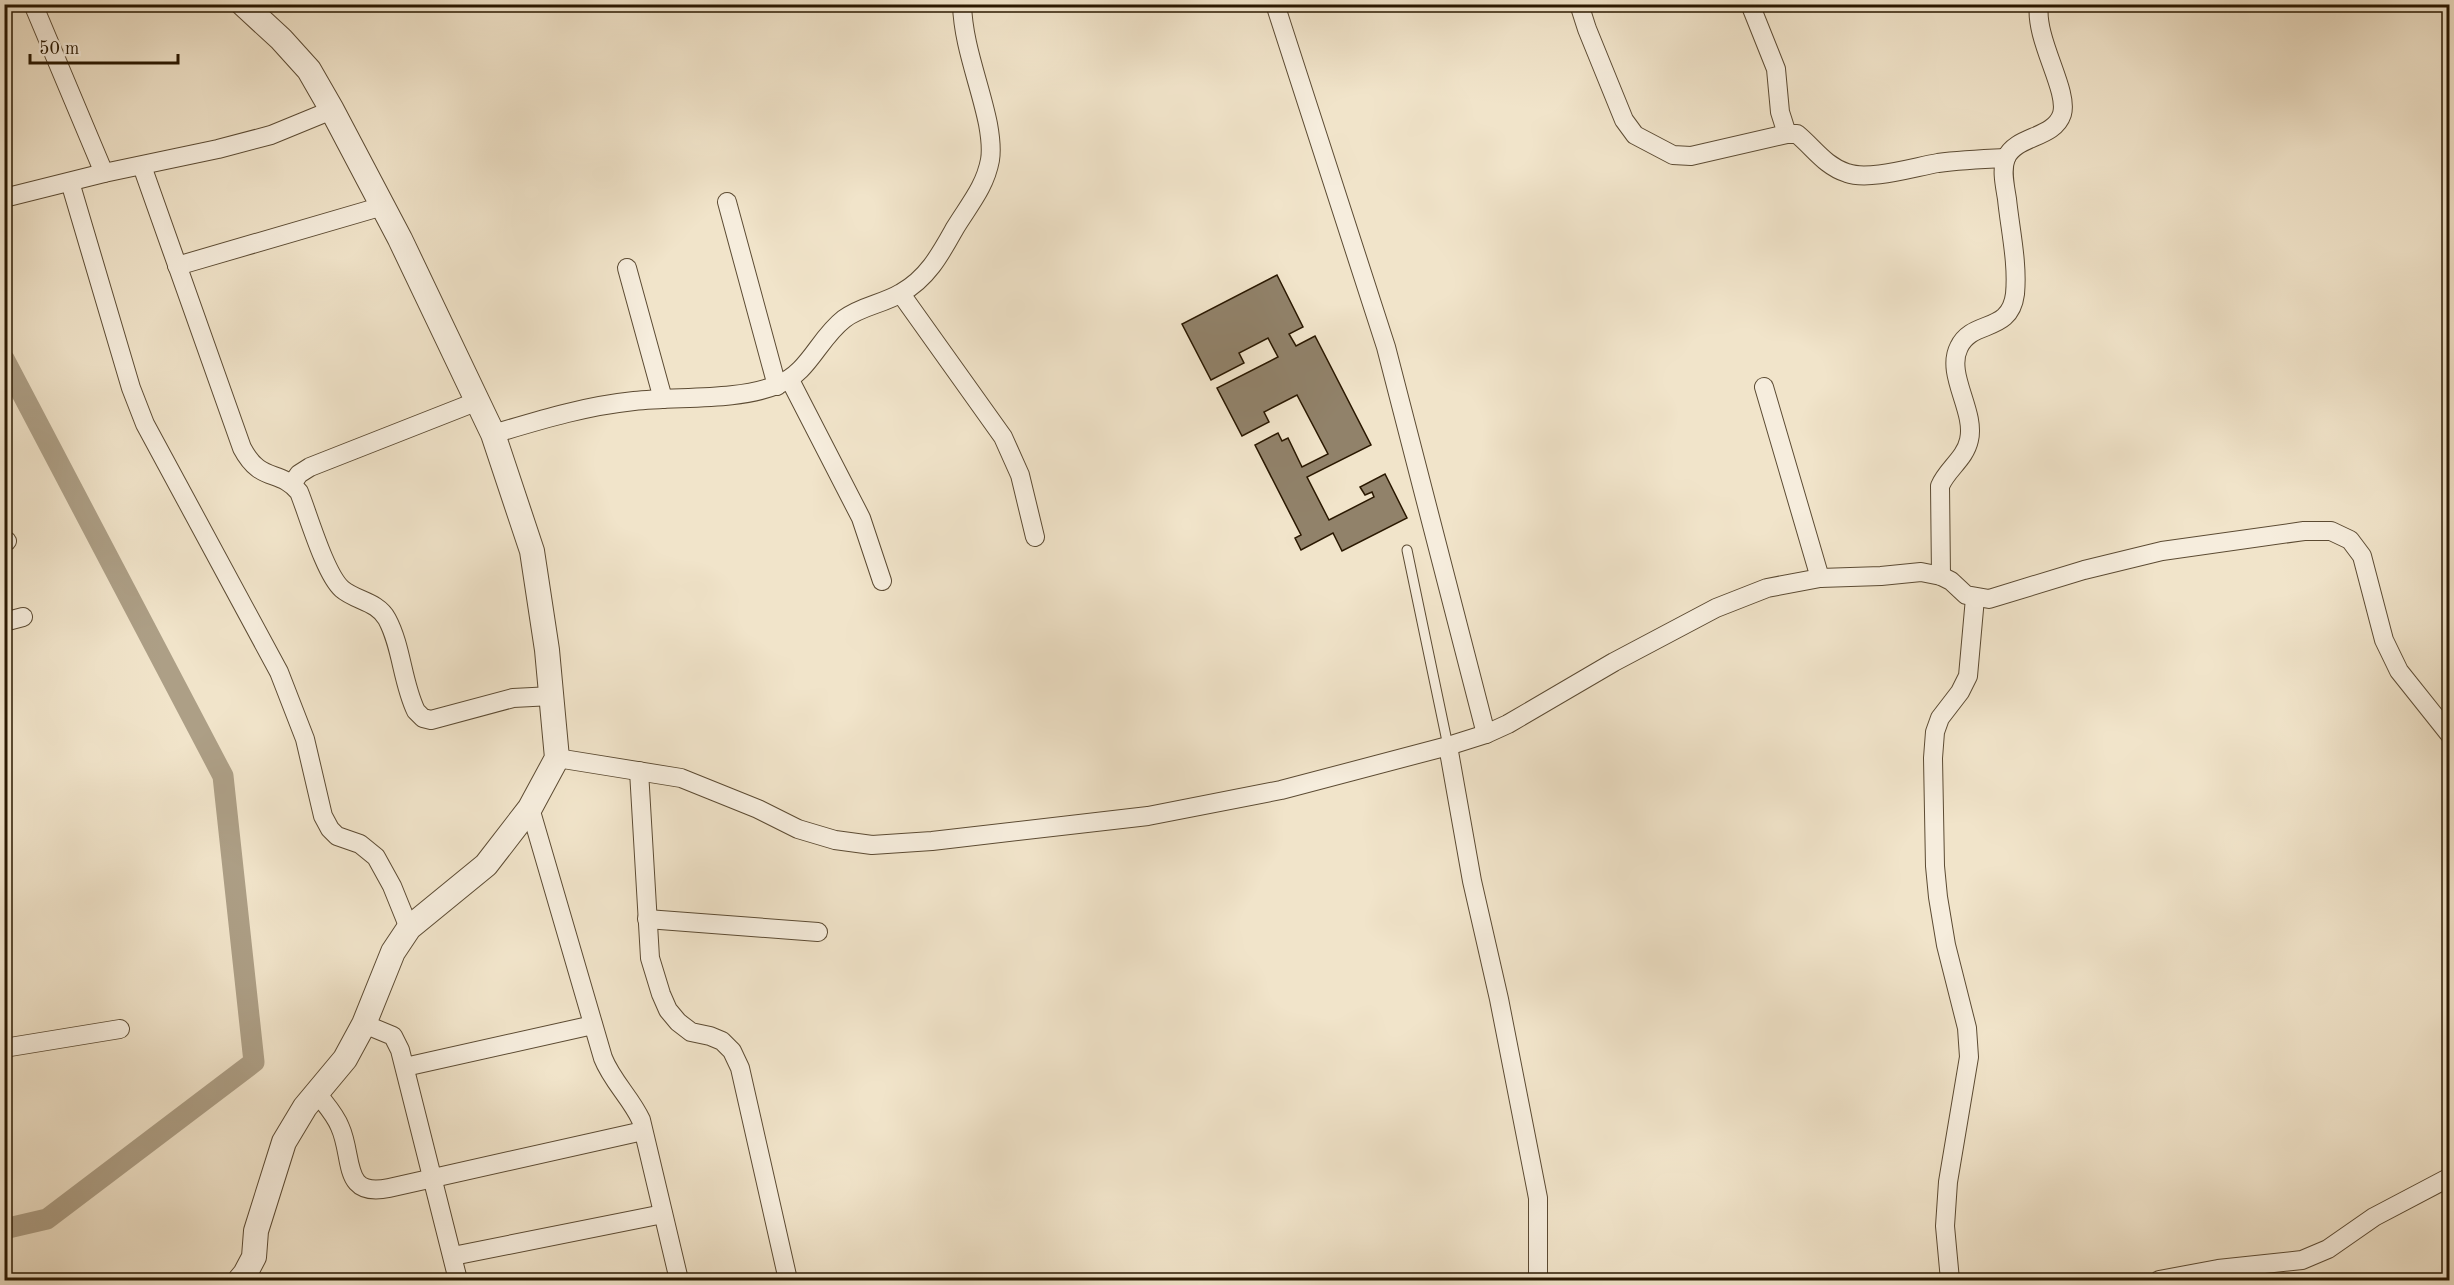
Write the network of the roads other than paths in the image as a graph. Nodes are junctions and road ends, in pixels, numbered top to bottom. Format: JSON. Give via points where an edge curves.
{"nodes":[{"id":1,"x":33,"y":4,"type":"edge"},
{"id":2,"x":243,"y":4,"type":"edge"},
{"id":3,"x":1275,"y":4,"type":"edge"},
{"id":4,"x":1579,"y":4,"type":"edge"},
{"id":5,"x":1750,"y":4,"type":"edge"},
{"id":6,"x":2039,"y":4,"type":"edge"},
{"id":7,"x":962,"y":5,"type":"edge"},
{"id":8,"x":332,"y":110,"type":"junction"},
{"id":9,"x":1787,"y":134,"type":"junction"},
{"id":10,"x":2006,"y":158,"type":"junction"},
{"id":11,"x":142,"y":166,"type":"junction"},
{"id":12,"x":104,"y":173,"type":"junction"},
{"id":13,"x":70,"y":182,"type":"junction"},
{"id":14,"x":4,"y":198,"type":"edge"},
{"id":15,"x":727,"y":202,"type":"dead end"},
{"id":16,"x":383,"y":206,"type":"junction"},
{"id":17,"x":177,"y":266,"type":"junction"},
{"id":18,"x":627,"y":268,"type":"dead end"},
{"id":19,"x":901,"y":294,"type":"junction"},
{"id":20,"x":783,"y":383,"type":"junction"},
{"id":21,"x":1764,"y":387,"type":"dead end"},
{"id":22,"x":663,"y":399,"type":"junction"},
{"id":23,"x":478,"y":401,"type":"junction"},
{"id":24,"x":493,"y":434,"type":"junction"},
{"id":25,"x":292,"y":484,"type":"junction"},
{"id":26,"x":1035,"y":537,"type":"dead end"},
{"id":27,"x":1407,"y":550,"type":"dead end"},
{"id":28,"x":1941,"y":576,"type":"junction"},
{"id":29,"x":1820,"y":578,"type":"junction"},
{"id":30,"x":882,"y":581,"type":"dead end"},
{"id":31,"x":1975,"y":598,"type":"junction"},
{"id":32,"x":23,"y":617,"type":"dead end"},
{"id":33,"x":4,"y":622,"type":"edge"},
{"id":34,"x":552,"y":696,"type":"junction"},
{"id":35,"x":1486,"y":734,"type":"junction"},
{"id":36,"x":2450,"y":735,"type":"edge"},
{"id":37,"x":1448,"y":746,"type":"junction"},
{"id":38,"x":557,"y":758,"type":"junction"},
{"id":39,"x":639,"y":771,"type":"junction"},
{"id":40,"x":530,"y":808,"type":"junction"},
{"id":41,"x":647,"y":919,"type":"junction"},
{"id":42,"x":409,"y":928,"type":"junction"},
{"id":43,"x":818,"y":932,"type":"dead end"},
{"id":44,"x":364,"y":1024,"type":"junction"},
{"id":45,"x":593,"y":1025,"type":"junction"},
{"id":46,"x":120,"y":1029,"type":"dead end"},
{"id":47,"x":4,"y":1048,"type":"edge"},
{"id":48,"x":405,"y":1067,"type":"junction"},
{"id":49,"x":317,"y":1093,"type":"junction"},
{"id":50,"x":643,"y":1131,"type":"junction"},
{"id":51,"x":2450,"y":1177,"type":"edge"},
{"id":52,"x":434,"y":1178,"type":"junction"},
{"id":53,"x":663,"y":1214,"type":"junction"},
{"id":54,"x":453,"y":1256,"type":"junction"},
{"id":55,"x":2219,"y":1275,"type":"edge"},
{"id":56,"x":240,"y":1281,"type":"edge"},
{"id":57,"x":458,"y":1281,"type":"edge"},
{"id":58,"x":679,"y":1281,"type":"edge"},
{"id":59,"x":788,"y":1281,"type":"edge"},
{"id":60,"x":1538,"y":1281,"type":"edge"},
{"id":61,"x":1950,"y":1281,"type":"edge"},
{"id":62,"x":2159,"y":1281,"type":"edge"}],
"edges":[{"from":1,"to":12,"type":"street"},
{"from":2,"to":8,"type":"street","via":[[309,70]]},
{"from":3,"to":35,"type":"street","via":[[1386,347]]},
{"from":4,"to":9,"type":"street","via":[[1624,120],[1635,135],[1673,154],[1690,156]]},
{"from":5,"to":9,"type":"street","via":[[1776,69],[1780,112]]},
{"from":6,"to":10,"type":"street","via":[[2043,42],[2060,89],[2062,115],[2055,125],[2016,146]]},
{"from":7,"to":19,"type":"street","via":[[991,158],[978,194],[942,253],[918,282]]},
{"from":8,"to":11,"type":"street","via":[[271,135]]},
{"from":8,"to":16,"type":"street"},
{"from":9,"to":10,"type":"street","via":[[1797,134],[1831,166],[1849,174],[1870,175],[1938,163]]},
{"from":10,"to":28,"type":"street","via":[[2004,178],[2016,279],[2014,296],[2010,311],[2001,322],[1966,338],[1959,346],[1956,366],[1970,429],[1964,454],[1940,486]]},
{"from":11,"to":12,"type":"street"},
{"from":11,"to":17,"type":"street"},
{"from":12,"to":13,"type":"street"},
{"from":13,"to":14,"type":"street"},
{"from":13,"to":42,"type":"street","via":[[145,424],[279,672],[305,739],[322,816],[330,830],[360,844],[376,857]]},
{"from":15,"to":20,"type":"street"},
{"from":16,"to":17,"type":"street"},
{"from":16,"to":23,"type":"street"},
{"from":17,"to":25,"type":"street","via":[[242,448],[258,470]]},
{"from":18,"to":22,"type":"street"},
{"from":19,"to":20,"type":"street","via":[[845,318],[808,364]]},
{"from":19,"to":26,"type":"street","via":[[1004,437],[1020,475]]},
{"from":20,"to":22,"type":"street","via":[[750,393]]},
{"from":20,"to":30,"type":"street","via":[[861,518]]},
{"from":21,"to":29,"type":"street"},
{"from":22,"to":24,"type":"street","via":[[582,408]]},
{"from":23,"to":24,"type":"street"},
{"from":23,"to":25,"type":"street","via":[[310,467],[298,474]]},
{"from":24,"to":34,"type":"street","via":[[532,551]]},
{"from":25,"to":34,"type":"street","via":[[299,492],[335,580],[353,596],[381,610],[388,621],[412,703],[423,718],[442,718],[513,698]]},
{"from":27,"to":37,"type":"lane"},
{"from":28,"to":29,"type":"street","via":[[1906,572]]},
{"from":28,"to":31,"type":"street"},
{"from":29,"to":35,"type":"street","via":[[1767,588],[1716,608]]},
{"from":31,"to":36,"type":"street","via":[[1989,599],[2162,551],[2304,531],[2331,531],[2350,540],[2362,556],[2384,640],[2399,671]]},
{"from":31,"to":61,"type":"street","via":[[1968,676],[1940,718],[1934,758],[1936,877],[1946,945],[1967,1028],[1969,1057],[1948,1182],[1945,1226]]},
{"from":32,"to":33,"type":"street"},
{"from":34,"to":38,"type":"street"},
{"from":35,"to":37,"type":"street"},
{"from":37,"to":39,"type":"street","via":[[1281,790],[1148,816],[872,845],[798,829],[681,778]]},
{"from":37,"to":60,"type":"street","via":[[1539,1198]]},
{"from":38,"to":39,"type":"street"},
{"from":38,"to":40,"type":"street"},
{"from":39,"to":41,"type":"street"},
{"from":40,"to":42,"type":"street","via":[[486,865]]},
{"from":40,"to":45,"type":"street"},
{"from":41,"to":43,"type":"street"},
{"from":41,"to":59,"type":"street","via":[[650,958],[668,1010],[691,1032],[722,1041],[740,1068]]},
{"from":42,"to":44,"type":"street","via":[[393,952]]},
{"from":44,"to":48,"type":"street","via":[[393,1036]]},
{"from":44,"to":49,"type":"street","via":[[345,1059]]},
{"from":45,"to":48,"type":"street"},
{"from":45,"to":50,"type":"street","via":[[608,1071],[636,1109]]},
{"from":46,"to":47,"type":"street"},
{"from":48,"to":52,"type":"street"},
{"from":49,"to":52,"type":"street","via":[[340,1127],[354,1179],[361,1188],[379,1190]]},
{"from":49,"to":56,"type":"street","via":[[284,1142],[256,1231],[254,1257]]},
{"from":50,"to":52,"type":"street"},
{"from":50,"to":53,"type":"street"},
{"from":51,"to":55,"type":"street","via":[[2374,1217],[2328,1249],[2302,1260]]},
{"from":52,"to":54,"type":"street"},
{"from":53,"to":54,"type":"street"},
{"from":53,"to":58,"type":"street"},
{"from":54,"to":57,"type":"street"},
{"from":55,"to":62,"type":"street"}]}
